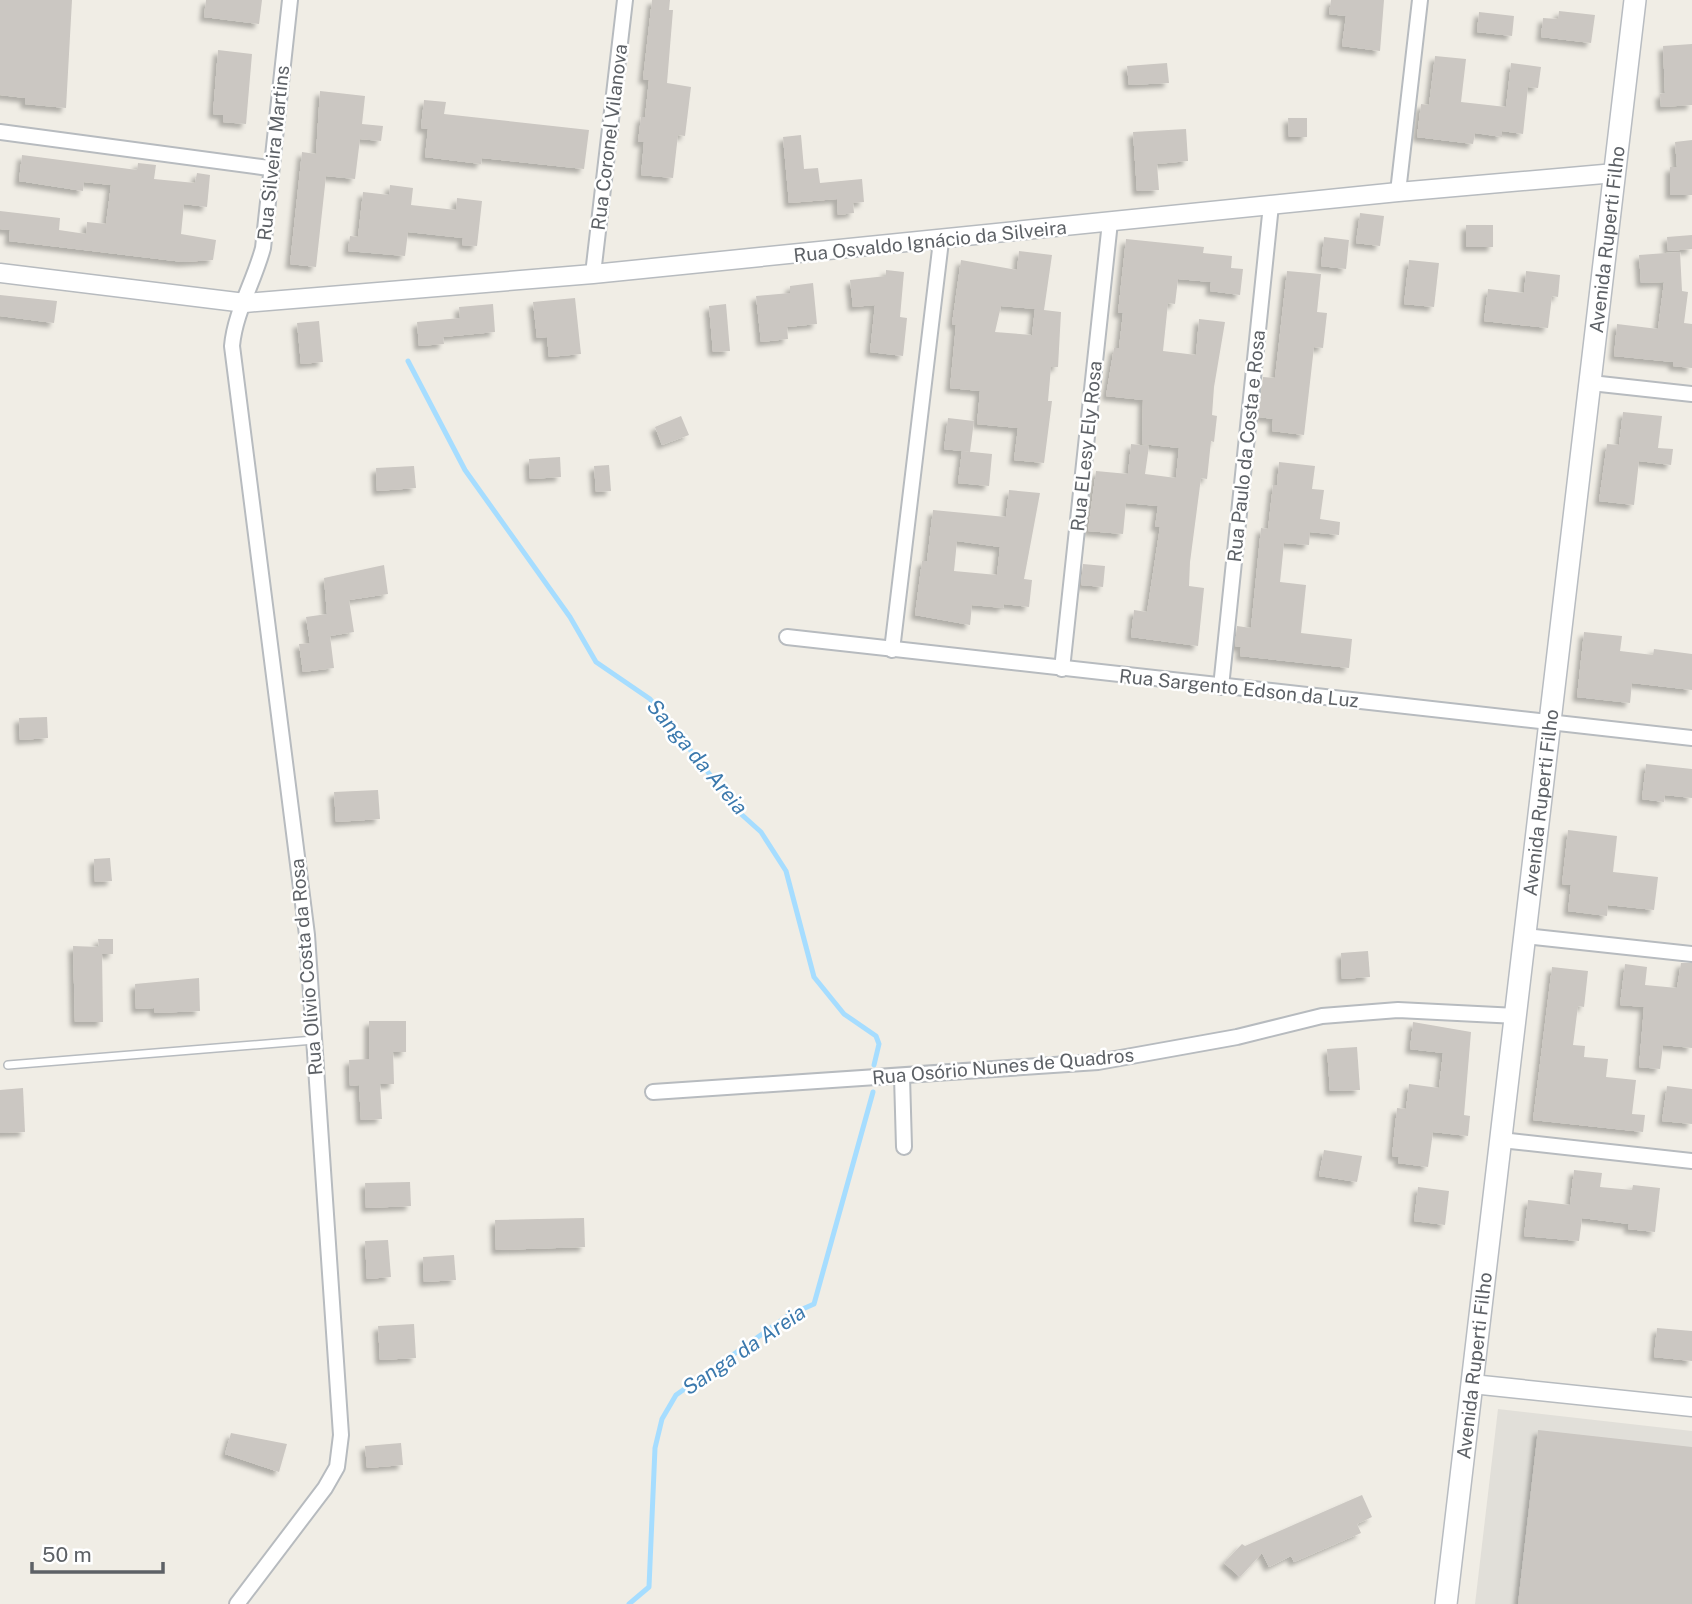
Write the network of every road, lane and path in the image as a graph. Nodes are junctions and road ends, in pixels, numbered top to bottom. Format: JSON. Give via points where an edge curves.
{"nodes":[{"id":1,"x":290,"y":0,"type":"edge"},
{"id":2,"x":625,"y":0,"type":"edge"},
{"id":3,"x":1420,"y":0,"type":"edge"},
{"id":4,"x":1635,"y":0,"type":"edge"},
{"id":5,"x":0,"y":132,"type":"edge"},
{"id":6,"x":269,"y":167,"type":"junction"},
{"id":7,"x":1615,"y":173,"type":"junction"},
{"id":8,"x":1398,"y":192,"type":"junction"},
{"id":9,"x":1271,"y":205,"type":"junction"},
{"id":10,"x":1111,"y":222,"type":"junction"},
{"id":11,"x":941,"y":241,"type":"junction"},
{"id":12,"x":0,"y":273,"type":"edge"},
{"id":13,"x":593,"y":274,"type":"junction"},
{"id":14,"x":245,"y":303,"type":"junction"},
{"id":15,"x":1591,"y":383,"type":"junction"},
{"id":16,"x":1692,"y":394,"type":"edge"},
{"id":17,"x":787,"y":637,"type":"dead end"},
{"id":18,"x":892,"y":650,"type":"junction"},
{"id":19,"x":1062,"y":669,"type":"junction"},
{"id":20,"x":1221,"y":687,"type":"junction"},
{"id":21,"x":1550,"y":722,"type":"junction"},
{"id":22,"x":1692,"y":738,"type":"edge"},
{"id":23,"x":1525,"y":936,"type":"junction"},
{"id":24,"x":1692,"y":954,"type":"edge"},
{"id":25,"x":1517,"y":1016,"type":"junction"},
{"id":26,"x":314,"y":1040,"type":"junction"},
{"id":27,"x":8,"y":1065,"type":"dead end"},
{"id":28,"x":902,"y":1076,"type":"junction"},
{"id":29,"x":653,"y":1092,"type":"dead end"},
{"id":30,"x":1501,"y":1140,"type":"junction"},
{"id":31,"x":904,"y":1147,"type":"dead end"},
{"id":32,"x":1692,"y":1161,"type":"edge"},
{"id":33,"x":1472,"y":1384,"type":"junction"},
{"id":34,"x":1692,"y":1407,"type":"edge"},
{"id":35,"x":237,"y":1604,"type":"edge"},
{"id":36,"x":1446,"y":1604,"type":"edge"}],
"edges":[{"from":1,"to":6,"type":"street","name":"Rua Silveira Martins"},
{"from":2,"to":13,"type":"street","name":"Rua Coronel Vilanova"},
{"from":3,"to":8,"type":"street"},
{"from":4,"to":7,"type":"main road","name":"Avenida Ruperti Filho"},
{"from":5,"to":6,"type":"street"},
{"from":6,"to":14,"type":"street","name":"Rua Silveira Martins","via":[[263,248]]},
{"from":7,"to":8,"type":"street","name":"Rua Osvaldo Ignácio da Silveira"},
{"from":7,"to":15,"type":"main road","name":"Avenida Ruperti Filho"},
{"from":8,"to":9,"type":"street","name":"Rua Osvaldo Ignácio da Silveira"},
{"from":9,"to":10,"type":"street","name":"Rua Osvaldo Ignácio da Silveira"},
{"from":9,"to":20,"type":"street","name":"Rua Paulo da Costa e Rosa"},
{"from":10,"to":11,"type":"street","name":"Rua Osvaldo Ignácio da Silveira"},
{"from":10,"to":19,"type":"street","name":"Rua ELesy Ely Rosa"},
{"from":11,"to":13,"type":"street","name":"Rua Osvaldo Ignácio da Silveira"},
{"from":11,"to":18,"type":"street"},
{"from":12,"to":14,"type":"street","name":"Rua Osvaldo Ignácio da Silveira"},
{"from":13,"to":14,"type":"street","name":"Rua Osvaldo Ignácio da Silveira"},
{"from":14,"to":26,"type":"street","name":"Rua Olívio Costa da Rosa","via":[[234,325],[232,346],[307,935]]},
{"from":15,"to":16,"type":"street"},
{"from":15,"to":21,"type":"main road","name":"Avenida Ruperti Filho"},
{"from":17,"to":18,"type":"street","name":"Rua Sargento Edson da Luz"},
{"from":18,"to":19,"type":"street","name":"Rua Sargento Edson da Luz"},
{"from":19,"to":20,"type":"street","name":"Rua Sargento Edson da Luz"},
{"from":20,"to":21,"type":"street","name":"Rua Sargento Edson da Luz"},
{"from":21,"to":22,"type":"street","name":"Rua Sargento Edson da Luz"},
{"from":21,"to":23,"type":"main road","name":"Avenida Ruperti Filho"},
{"from":23,"to":24,"type":"street"},
{"from":23,"to":25,"type":"main road","name":"Avenida Ruperti Filho"},
{"from":25,"to":28,"type":"street","name":"Rua Osório Nunes de Quadros","via":[[1398,1010],[1322,1016],[1098,1062]]},
{"from":25,"to":30,"type":"main road","name":"Avenida Ruperti Filho"},
{"from":26,"to":27,"type":"lane"},
{"from":26,"to":35,"type":"street","name":"Rua Olívio Costa da Rosa","via":[[341,1435],[337,1467]]},
{"from":28,"to":29,"type":"street","name":"Rua Osório Nunes de Quadros"},
{"from":28,"to":31,"type":"street"},
{"from":30,"to":32,"type":"street"},
{"from":30,"to":33,"type":"main road","name":"Avenida Ruperti Filho"},
{"from":33,"to":34,"type":"street"},
{"from":33,"to":36,"type":"main road","name":"Avenida Ruperti Filho"}]}
